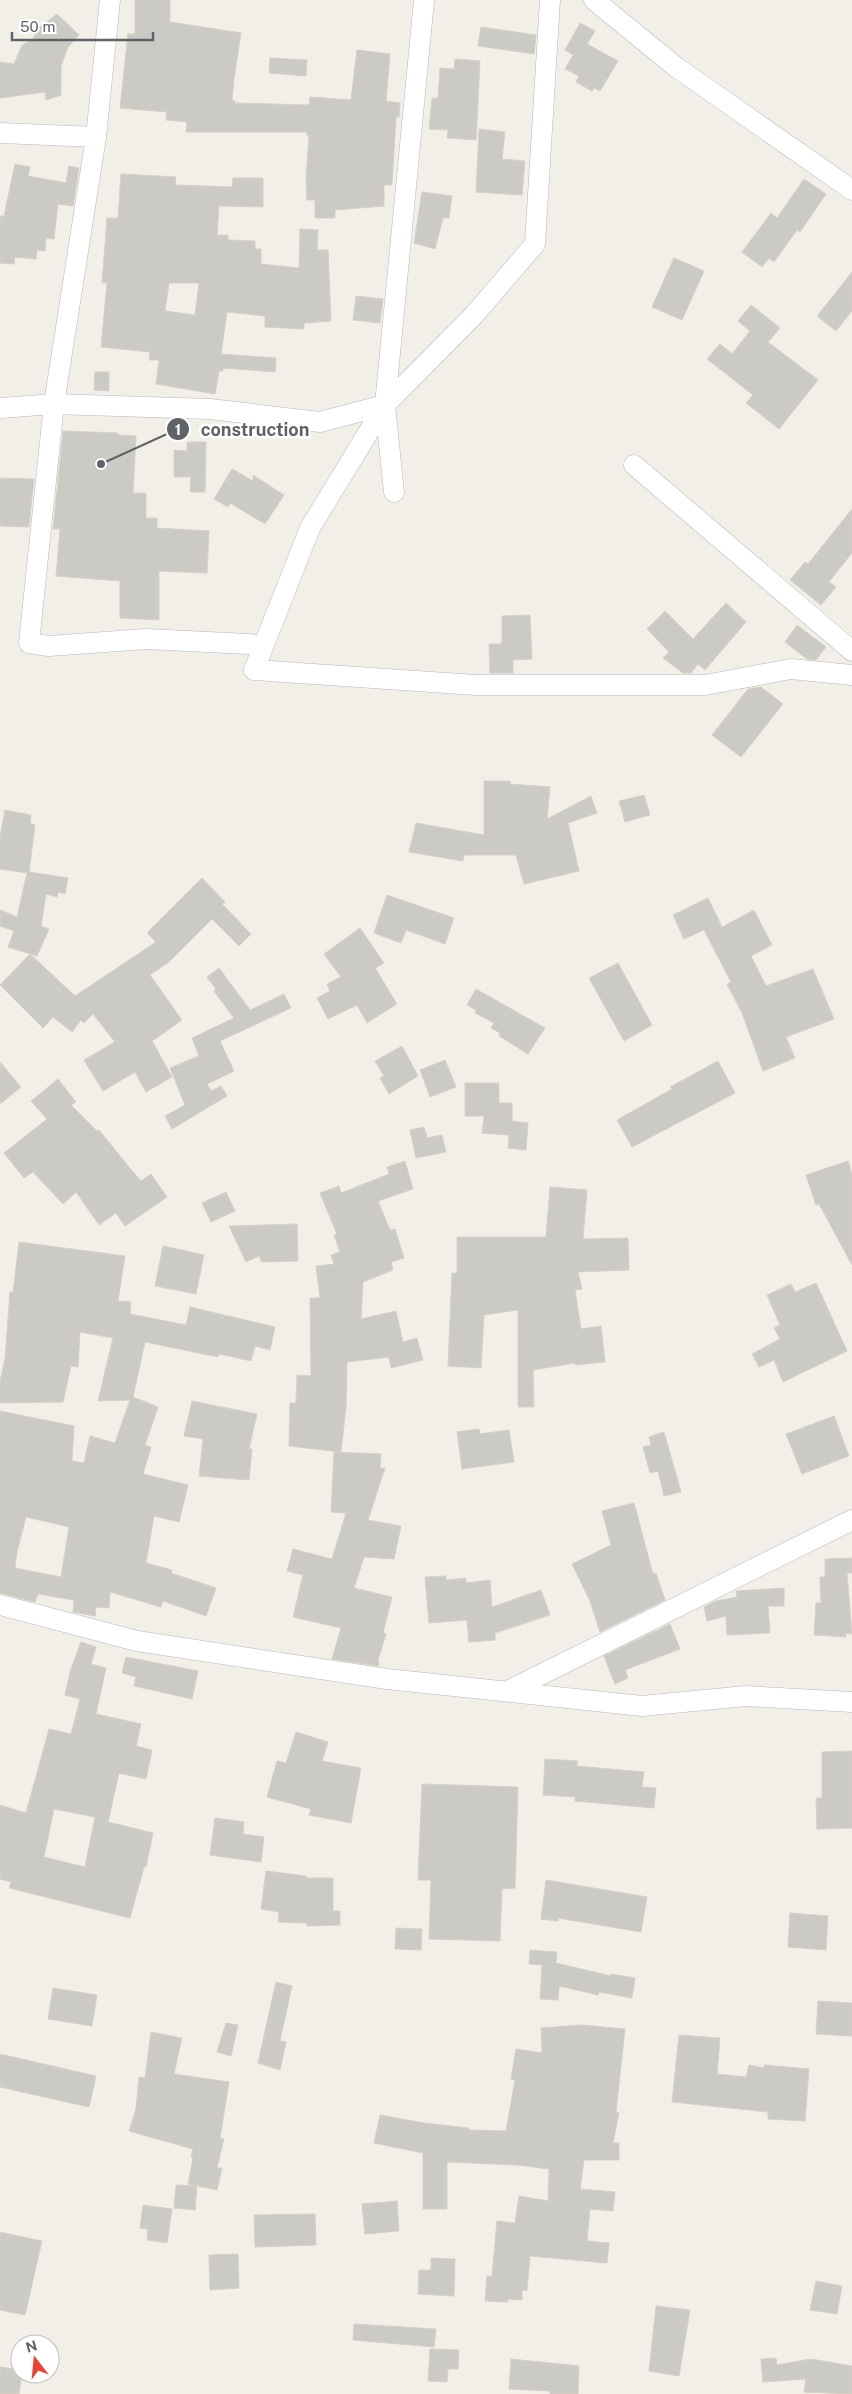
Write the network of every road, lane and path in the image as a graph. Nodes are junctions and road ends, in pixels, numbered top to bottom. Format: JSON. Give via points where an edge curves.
{"nodes":[{"id":1,"x":110,"y":0,"type":"edge"},
{"id":2,"x":424,"y":0,"type":"edge"},
{"id":3,"x":550,"y":0,"type":"edge"},
{"id":4,"x":594,"y":0,"type":"edge"},
{"id":5,"x":0,"y":133,"type":"edge"},
{"id":6,"x":96,"y":137,"type":"junction"},
{"id":7,"x":852,"y":190,"type":"edge"},
{"id":8,"x":54,"y":404,"type":"junction"},
{"id":9,"x":385,"y":405,"type":"junction"},
{"id":10,"x":0,"y":408,"type":"edge"},
{"id":11,"x":634,"y":465,"type":"dead end"},
{"id":12,"x":394,"y":492,"type":"dead end"},
{"id":13,"x":263,"y":646,"type":"junction"},
{"id":14,"x":852,"y":650,"type":"edge"},
{"id":15,"x":852,"y":675,"type":"edge"},
{"id":16,"x":852,"y":1520,"type":"edge"},
{"id":17,"x":0,"y":1605,"type":"edge"},
{"id":18,"x":508,"y":1692,"type":"junction"},
{"id":19,"x":852,"y":1702,"type":"edge"}],
"edges":[{"from":1,"to":6,"type":"street"},
{"from":2,"to":9,"type":"street"},
{"from":3,"to":9,"type":"street","via":[[534,244],[474,315]]},
{"from":4,"to":7,"type":"street","via":[[676,67]]},
{"from":5,"to":6,"type":"street"},
{"from":6,"to":8,"type":"street"},
{"from":8,"to":9,"type":"street","via":[[210,409],[320,422]]},
{"from":8,"to":10,"type":"street"},
{"from":8,"to":13,"type":"street","via":[[29,643],[49,646],[146,639]]},
{"from":9,"to":12,"type":"street"},
{"from":9,"to":13,"type":"street","via":[[310,528]]},
{"from":11,"to":14,"type":"street"},
{"from":13,"to":15,"type":"street","via":[[254,670],[476,685],[705,685],[791,668]]},
{"from":16,"to":18,"type":"street"},
{"from":17,"to":18,"type":"street","via":[[137,1641],[387,1678]]},
{"from":18,"to":19,"type":"street","via":[[642,1706],[746,1696]]}]}
